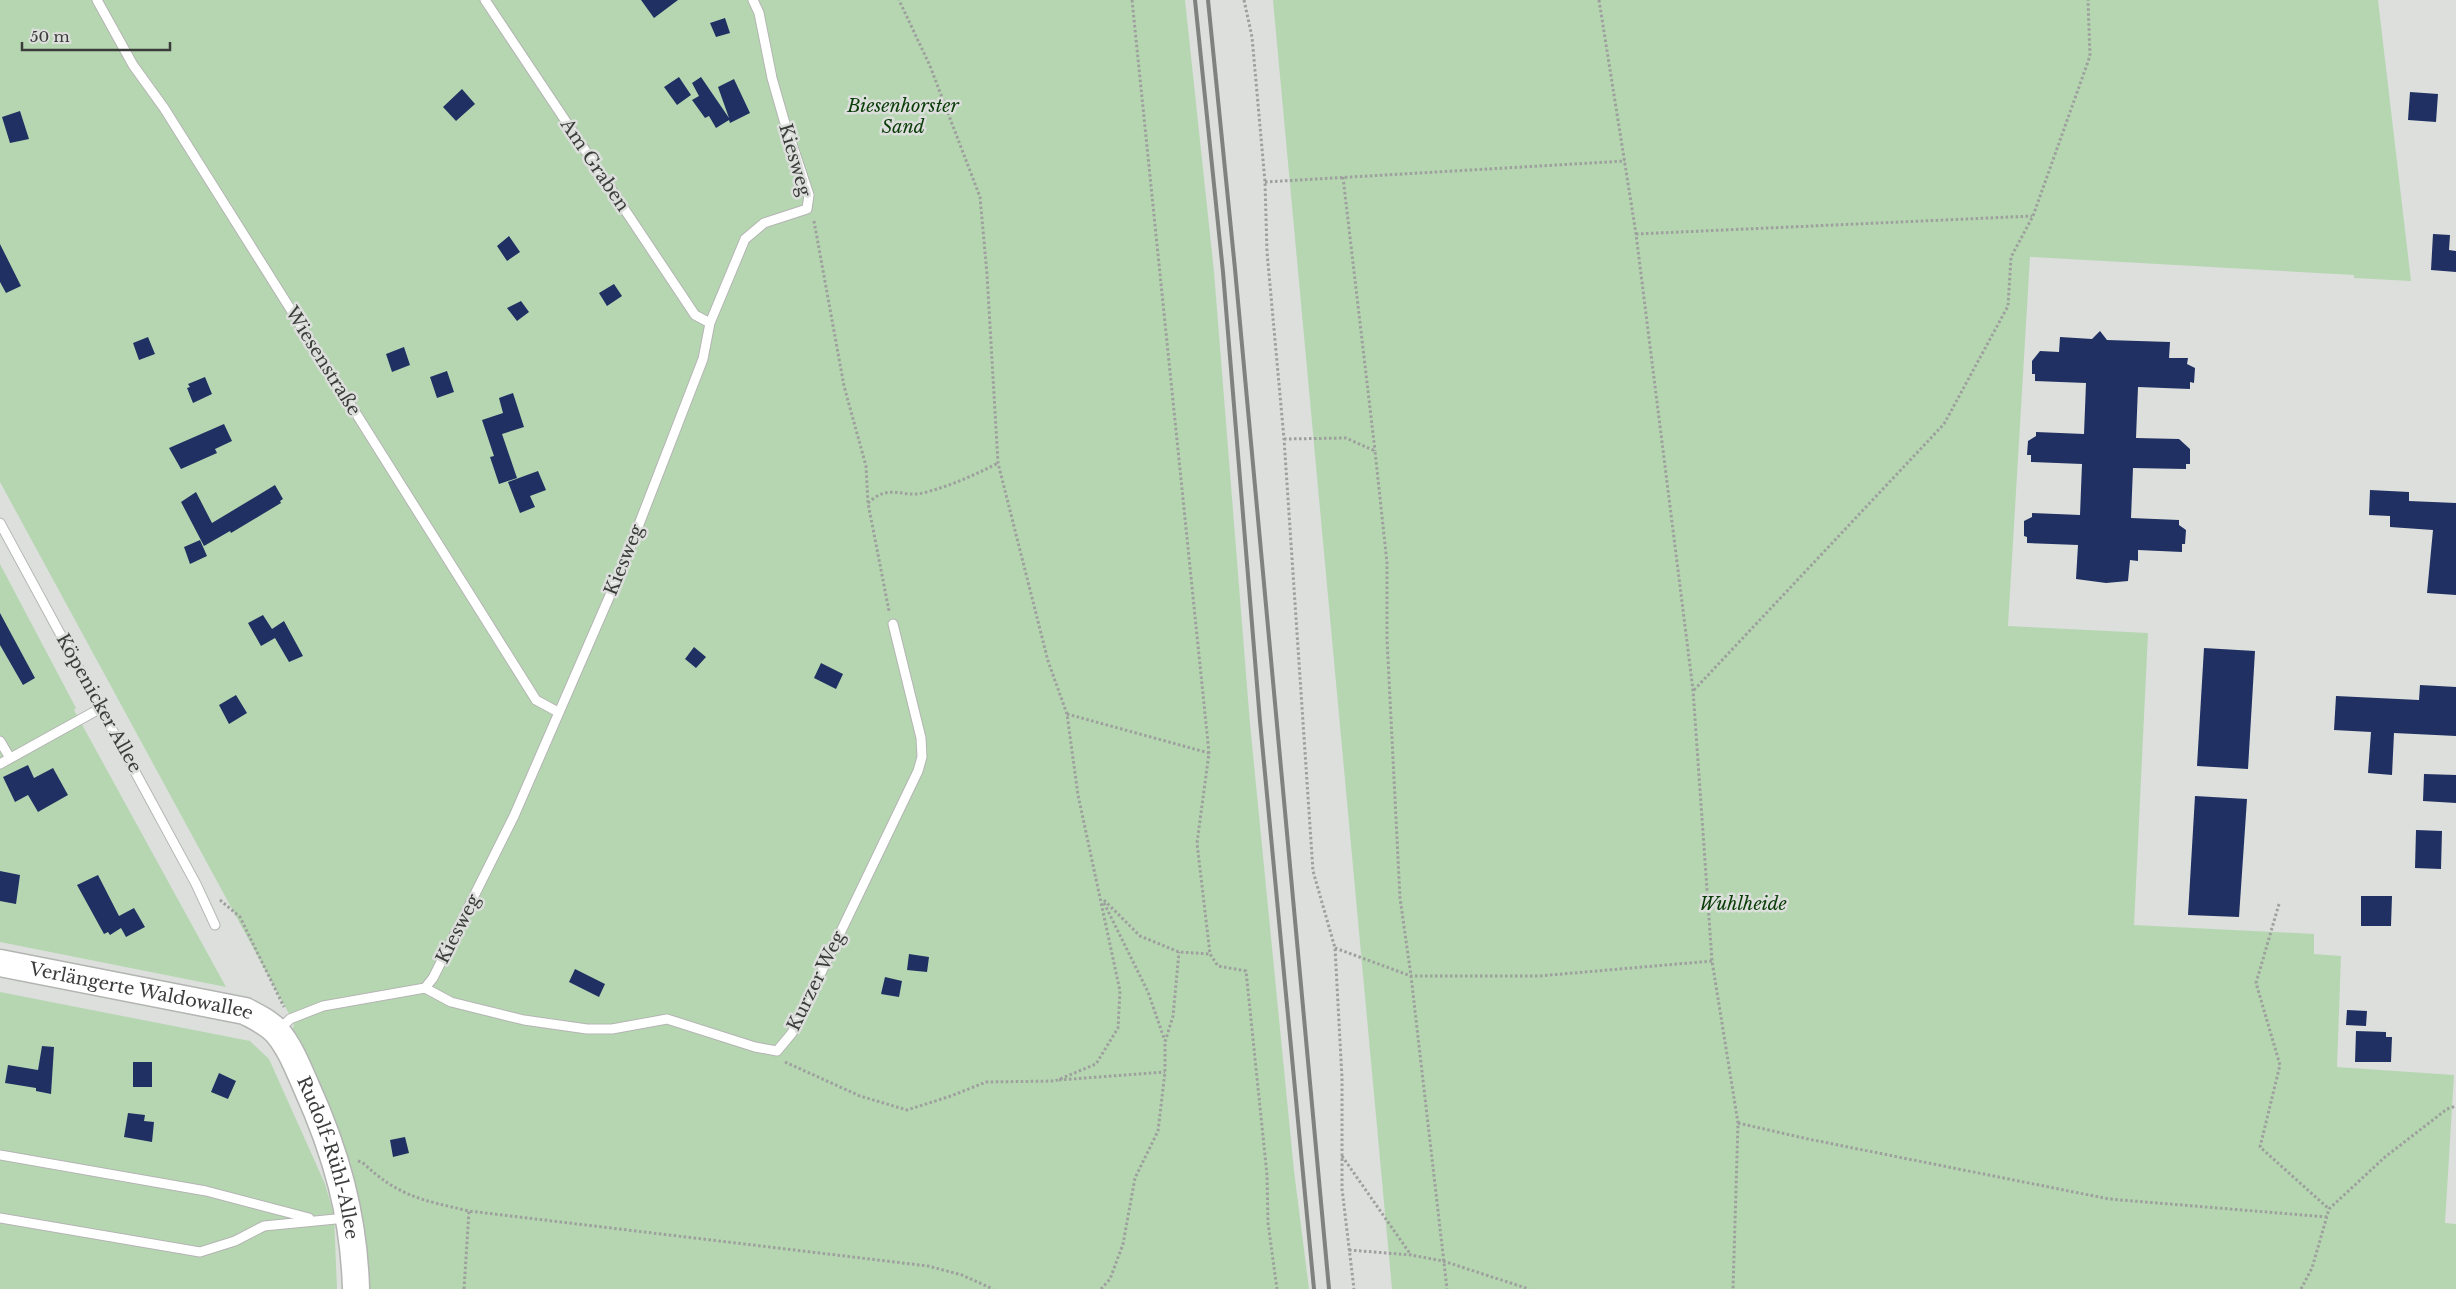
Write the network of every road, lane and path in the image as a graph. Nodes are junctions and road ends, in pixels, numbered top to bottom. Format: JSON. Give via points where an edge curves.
{"nodes":[{"id":1,"x":97,"y":0,"type":"edge"},
{"id":2,"x":485,"y":0,"type":"edge"},
{"id":3,"x":752,"y":0,"type":"edge"},
{"id":4,"x":899,"y":0,"type":"edge"},
{"id":5,"x":1132,"y":0,"type":"edge"},
{"id":6,"x":1244,"y":0,"type":"edge"},
{"id":7,"x":1599,"y":0,"type":"edge"},
{"id":8,"x":2088,"y":0,"type":"edge"},
{"id":9,"x":1625,"y":161,"type":"junction"},
{"id":10,"x":1343,"y":177,"type":"junction"},
{"id":11,"x":1265,"y":182,"type":"junction"},
{"id":12,"x":807,"y":210,"type":"junction"},
{"id":13,"x":2033,"y":216,"type":"junction"},
{"id":14,"x":1636,"y":234,"type":"junction"},
{"id":15,"x":710,"y":323,"type":"junction"},
{"id":16,"x":1284,"y":439,"type":"junction"},
{"id":17,"x":1375,"y":451,"type":"junction"},
{"id":18,"x":998,"y":462,"type":"junction"},
{"id":19,"x":868,"y":503,"type":"junction"},
{"id":20,"x":0,"y":523,"type":"edge"},
{"id":21,"x":893,"y":624,"type":"joint"},
{"id":22,"x":1693,"y":690,"type":"junction"},
{"id":23,"x":101,"y":708,"type":"junction"},
{"id":24,"x":558,"y":712,"type":"junction"},
{"id":25,"x":1067,"y":714,"type":"junction"},
{"id":26,"x":0,"y":742,"type":"edge"},
{"id":27,"x":1209,"y":753,"type":"junction"},
{"id":28,"x":10,"y":758,"type":"junction"},
{"id":29,"x":0,"y":764,"type":"edge"},
{"id":30,"x":196,"y":884,"type":"junction"},
{"id":31,"x":1102,"y":898,"type":"junction"},
{"id":32,"x":2279,"y":904,"type":"dead end"},
{"id":33,"x":215,"y":925,"type":"dead end"},
{"id":34,"x":1335,"y":948,"type":"junction"},
{"id":35,"x":1179,"y":952,"type":"junction"},
{"id":36,"x":1210,"y":954,"type":"junction"},
{"id":37,"x":1712,"y":961,"type":"junction"},
{"id":38,"x":0,"y":963,"type":"edge"},
{"id":39,"x":1411,"y":976,"type":"junction"},
{"id":40,"x":426,"y":988,"type":"junction"},
{"id":41,"x":284,"y":1026,"type":"junction"},
{"id":42,"x":1165,"y":1042,"type":"junction"},
{"id":43,"x":755,"y":1047,"type":"junction"},
{"id":44,"x":1165,"y":1072,"type":"junction"},
{"id":45,"x":1056,"y":1080,"type":"junction"},
{"id":46,"x":2456,"y":1106,"type":"edge"},
{"id":47,"x":1738,"y":1123,"type":"junction"},
{"id":48,"x":0,"y":1155,"type":"edge"},
{"id":49,"x":1342,"y":1155,"type":"junction"},
{"id":50,"x":338,"y":1166,"type":"junction"},
{"id":51,"x":2330,"y":1209,"type":"junction"},
{"id":52,"x":469,"y":1211,"type":"junction"},
{"id":53,"x":350,"y":1217,"type":"junction"},
{"id":54,"x":2327,"y":1217,"type":"junction"},
{"id":55,"x":0,"y":1218,"type":"edge"},
{"id":56,"x":315,"y":1220,"type":"junction"},
{"id":57,"x":1349,"y":1250,"type":"junction"},
{"id":58,"x":1411,"y":1255,"type":"junction"},
{"id":59,"x":1443,"y":1261,"type":"junction"},
{"id":60,"x":356,"y":1289,"type":"edge"},
{"id":61,"x":464,"y":1289,"type":"edge"},
{"id":62,"x":993,"y":1289,"type":"edge"},
{"id":63,"x":1101,"y":1289,"type":"edge"},
{"id":64,"x":1277,"y":1289,"type":"edge"},
{"id":65,"x":1354,"y":1289,"type":"edge"},
{"id":66,"x":1447,"y":1289,"type":"edge"},
{"id":67,"x":1529,"y":1289,"type":"edge"},
{"id":68,"x":1734,"y":1289,"type":"edge"},
{"id":69,"x":2300,"y":1289,"type":"edge"}],
"edges":[{"from":1,"to":24,"type":"lane","name":"Wiesenstraße","via":[[133,65],[174,125],[516,670],[536,700]]},
{"from":2,"to":15,"type":"lane","name":"Am Graben","via":[[695,315]]},
{"from":3,"to":12,"type":"lane","name":"Kiesweg","via":[[759,14],[772,78],[808,195]]},
{"from":4,"to":18,"type":"path","via":[[930,66],[980,197]]},
{"from":5,"to":27,"type":"path"},
{"from":6,"to":11,"type":"path","via":[[1252,37]]},
{"from":7,"to":9,"type":"path"},
{"from":8,"to":13,"type":"path","via":[[2090,56]]},
{"from":9,"to":10,"type":"path"},
{"from":9,"to":14,"type":"path"},
{"from":10,"to":11,"type":"path"},
{"from":10,"to":17,"type":"path"},
{"from":11,"to":16,"type":"path","via":[[1267,252]]},
{"from":12,"to":15,"type":"lane","name":"Kiesweg","via":[[764,223],[745,239]]},
{"from":12,"to":19,"type":"path","via":[[814,220],[844,386],[866,466]]},
{"from":13,"to":14,"type":"path"},
{"from":13,"to":22,"type":"path","via":[[2011,257],[2008,306],[1944,424]]},
{"from":14,"to":22,"type":"path"},
{"from":15,"to":24,"type":"lane","name":"Kiesweg","via":[[703,359],[657,479]]},
{"from":16,"to":17,"type":"path","via":[[1346,438]]},
{"from":16,"to":34,"type":"path","via":[[1313,871]]},
{"from":17,"to":39,"type":"path","via":[[1387,564],[1393,799],[1400,898]]},
{"from":18,"to":19,"type":"path","via":[[966,480],[920,494],[904,491],[885,493]]},
{"from":18,"to":25,"type":"path","via":[[1048,661]]},
{"from":19,"to":21,"type":"path"},
{"from":20,"to":23,"type":"lane","name":"Köpenicker Allee"},
{"from":21,"to":43,"type":"lane","name":"Kurzer Weg","via":[[921,738],[922,757],[918,771],[792,1034],[777,1051]]},
{"from":22,"to":37,"type":"path"},
{"from":23,"to":28,"type":"lane"},
{"from":23,"to":30,"type":"lane","name":"Köpenicker Allee"},
{"from":24,"to":40,"type":"lane","name":"Kiesweg","via":[[514,816]]},
{"from":25,"to":27,"type":"path"},
{"from":25,"to":31,"type":"path","via":[[1078,795]]},
{"from":26,"to":28,"type":"lane"},
{"from":27,"to":36,"type":"path","via":[[1197,843]]},
{"from":28,"to":29,"type":"lane"},
{"from":30,"to":33,"type":"lane","name":"Köpenicker Allee"},
{"from":30,"to":41,"type":"path","via":[[240,918]]},
{"from":31,"to":35,"type":"path","via":[[1140,936]]},
{"from":31,"to":42,"type":"path","via":[[1148,992]]},
{"from":31,"to":45,"type":"path","via":[[1120,991],[1118,1028],[1096,1064]]},
{"from":32,"to":51,"type":"path","via":[[2256,983],[2280,1065],[2260,1147]]},
{"from":34,"to":39,"type":"path"},
{"from":34,"to":49,"type":"path","via":[[1342,1078]]},
{"from":35,"to":36,"type":"path"},
{"from":35,"to":42,"type":"path","via":[[1173,1016]]},
{"from":36,"to":64,"type":"path","via":[[1218,966],[1246,970],[1267,1175],[1268,1223]]},
{"from":37,"to":39,"type":"path","via":[[1539,976]]},
{"from":37,"to":47,"type":"path"},
{"from":38,"to":41,"type":"street","name":"Verlängerte Waldowallee","via":[[245,1011]]},
{"from":39,"to":59,"type":"path"},
{"from":40,"to":41,"type":"lane","via":[[323,1006]]},
{"from":40,"to":43,"type":"lane","name":"Kurzer Weg","via":[[451,1002],[524,1020],[587,1029],[612,1029],[667,1019]]},
{"from":41,"to":50,"type":"street","name":"Rudolf-Rühl-Allee"},
{"from":42,"to":44,"type":"path"},
{"from":43,"to":45,"type":"path","via":[[860,1096],[907,1110],[986,1082]]},
{"from":44,"to":45,"type":"path"},
{"from":44,"to":63,"type":"path","via":[[1158,1130],[1135,1178],[1123,1244],[1110,1279]]},
{"from":46,"to":51,"type":"path","via":[[2447,1109],[2386,1157]]},
{"from":47,"to":54,"type":"path","via":[[2109,1199]]},
{"from":47,"to":68,"type":"path"},
{"from":48,"to":56,"type":"lane","via":[[206,1191]]},
{"from":49,"to":57,"type":"path"},
{"from":49,"to":58,"type":"path"},
{"from":50,"to":52,"type":"path","via":[[362,1162],[387,1184],[410,1197]]},
{"from":50,"to":53,"type":"street","name":"Rudolf-Rühl-Allee"},
{"from":51,"to":54,"type":"path"},
{"from":52,"to":61,"type":"path"},
{"from":52,"to":62,"type":"path","via":[[928,1266],[962,1275]]},
{"from":53,"to":56,"type":"lane"},
{"from":53,"to":60,"type":"street","name":"Rudolf-Rühl-Allee"},
{"from":54,"to":69,"type":"path","via":[[2312,1268]]},
{"from":55,"to":56,"type":"lane","via":[[200,1252],[234,1241],[264,1226]]},
{"from":57,"to":58,"type":"path"},
{"from":57,"to":65,"type":"path"},
{"from":58,"to":59,"type":"path"},
{"from":59,"to":66,"type":"path"},
{"from":59,"to":67,"type":"path"}]}
